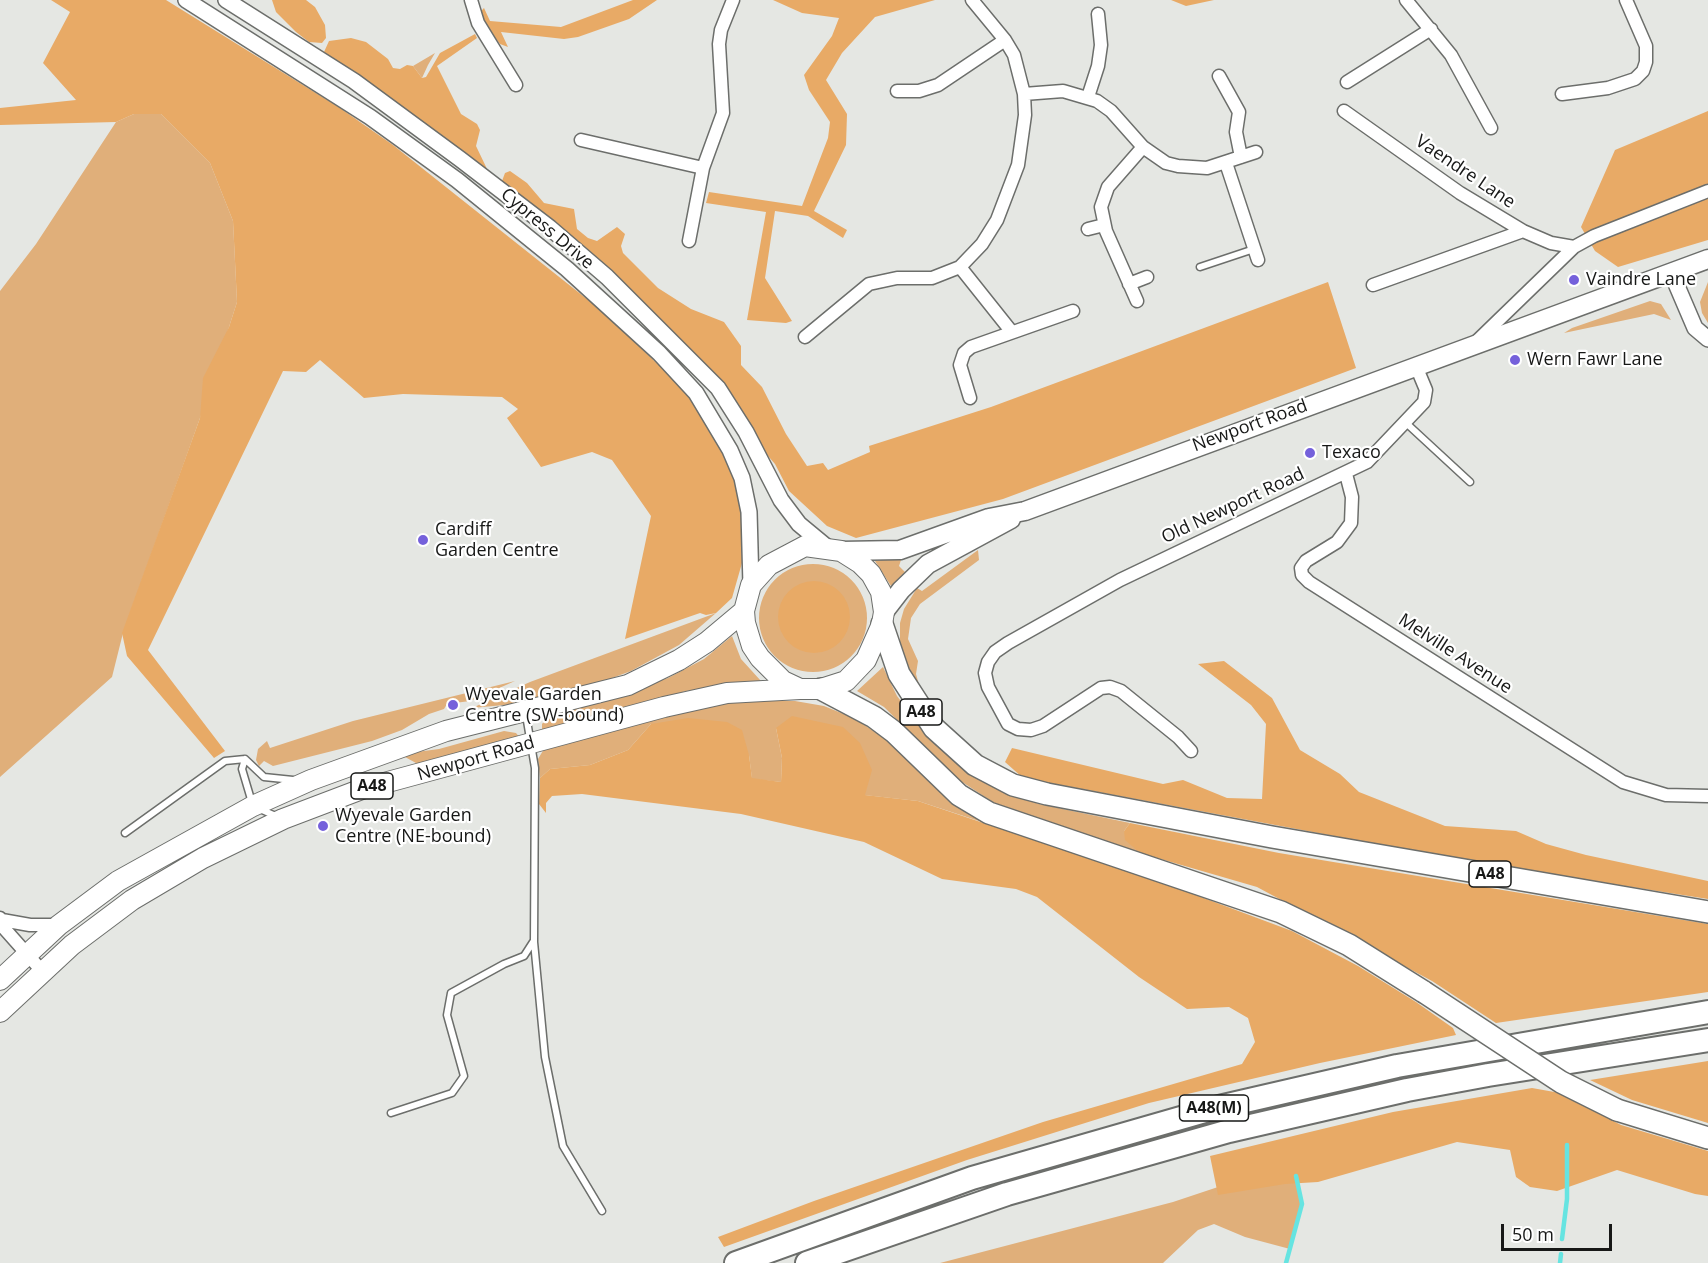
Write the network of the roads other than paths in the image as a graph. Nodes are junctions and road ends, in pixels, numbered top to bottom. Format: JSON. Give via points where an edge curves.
{"nodes":[{"id":1,"x":186,"y":0,"type":"edge"},
{"id":2,"x":471,"y":0,"type":"edge"},
{"id":3,"x":734,"y":0,"type":"edge"},
{"id":4,"x":972,"y":0,"type":"edge"},
{"id":5,"x":1406,"y":0,"type":"edge"},
{"id":6,"x":1626,"y":0,"type":"edge"},
{"id":7,"x":232,"y":2,"type":"edge"},
{"id":8,"x":1098,"y":14,"type":"dead end"},
{"id":9,"x":224,"y":22,"type":"junction"},
{"id":10,"x":1431,"y":29,"type":"junction"},
{"id":11,"x":1005,"y":40,"type":"junction"},
{"id":12,"x":1220,"y":76,"type":"dead end"},
{"id":13,"x":1347,"y":82,"type":"dead end"},
{"id":14,"x":516,"y":85,"type":"dead end"},
{"id":15,"x":897,"y":91,"type":"dead end"},
{"id":16,"x":1024,"y":94,"type":"junction"},
{"id":17,"x":1562,"y":94,"type":"dead end"},
{"id":18,"x":1088,"y":97,"type":"junction"},
{"id":19,"x":1344,"y":111,"type":"dead end"},
{"id":20,"x":1491,"y":128,"type":"dead end"},
{"id":21,"x":581,"y":140,"type":"dead end"},
{"id":22,"x":1143,"y":147,"type":"junction"},
{"id":23,"x":1256,"y":152,"type":"dead end"},
{"id":24,"x":1241,"y":157,"type":"junction"},
{"id":25,"x":1226,"y":163,"type":"junction"},
{"id":26,"x":703,"y":168,"type":"junction"},
{"id":27,"x":1708,"y":191,"type":"edge"},
{"id":28,"x":1104,"y":225,"type":"junction"},
{"id":29,"x":1088,"y":229,"type":"dead end"},
{"id":30,"x":1523,"y":231,"type":"junction"},
{"id":31,"x":688,"y":241,"type":"dead end"},
{"id":32,"x":1574,"y":247,"type":"junction"},
{"id":33,"x":1256,"y":255,"type":"joint"},
{"id":34,"x":1708,"y":259,"type":"edge"},
{"id":35,"x":960,"y":267,"type":"junction"},
{"id":36,"x":1200,"y":267,"type":"dead end"},
{"id":37,"x":1671,"y":272,"type":"junction"},
{"id":38,"x":1147,"y":277,"type":"dead end"},
{"id":39,"x":1129,"y":284,"type":"junction"},
{"id":40,"x":1373,"y":285,"type":"dead end"},
{"id":41,"x":1137,"y":302,"type":"dead end"},
{"id":42,"x":1073,"y":311,"type":"dead end"},
{"id":43,"x":1011,"y":331,"type":"junction"},
{"id":44,"x":805,"y":337,"type":"dead end"},
{"id":45,"x":1708,"y":339,"type":"edge"},
{"id":46,"x":1475,"y":344,"type":"junction"},
{"id":47,"x":1416,"y":366,"type":"junction"},
{"id":48,"x":970,"y":398,"type":"dead end"},
{"id":49,"x":1405,"y":422,"type":"junction"},
{"id":50,"x":1346,"y":474,"type":"junction"},
{"id":51,"x":1470,"y":482,"type":"dead end"},
{"id":52,"x":1025,"y":511,"type":"junction"},
{"id":53,"x":834,"y":550,"type":"junction"},
{"id":54,"x":751,"y":585,"type":"junction"},
{"id":55,"x":744,"y":611,"type":"junction"},
{"id":56,"x":883,"y":618,"type":"junction"},
{"id":57,"x":810,"y":689,"type":"junction"},
{"id":58,"x":525,"y":711,"type":"junction"},
{"id":59,"x":532,"y":743,"type":"junction"},
{"id":60,"x":1191,"y":752,"type":"dead end"},
{"id":61,"x":245,"y":759,"type":"junction"},
{"id":62,"x":311,"y":780,"type":"junction"},
{"id":63,"x":1708,"y":796,"type":"edge"},
{"id":64,"x":253,"y":806,"type":"junction"},
{"id":65,"x":284,"y":819,"type":"junction"},
{"id":66,"x":125,"y":833,"type":"dead end"},
{"id":67,"x":1708,"y":912,"type":"edge"},
{"id":68,"x":1,"y":919,"type":"edge"},
{"id":69,"x":59,"y":925,"type":"junction"},
{"id":70,"x":534,"y":942,"type":"junction"},
{"id":71,"x":26,"y":954,"type":"junction"},
{"id":72,"x":42,"y":971,"type":"junction"},
{"id":73,"x":0,"y":980,"type":"edge"},
{"id":74,"x":0,"y":1012,"type":"edge"},
{"id":75,"x":1708,"y":1012,"type":"edge"},
{"id":76,"x":1708,"y":1040,"type":"edge"},
{"id":77,"x":391,"y":1113,"type":"dead end"},
{"id":78,"x":1708,"y":1138,"type":"edge"},
{"id":79,"x":602,"y":1211,"type":"dead end"},
{"id":80,"x":735,"y":1263,"type":"edge"},
{"id":81,"x":807,"y":1263,"type":"edge"}],
"edges":[{"from":1,"to":9,"type":"street","name":"Cypress Drive"},
{"from":2,"to":14,"type":"street","via":[[478,23]]},
{"from":3,"to":26,"type":"street","via":[[719,44],[723,113]]},
{"from":4,"to":11,"type":"street"},
{"from":5,"to":10,"type":"street"},
{"from":6,"to":17,"type":"street","via":[[1646,46],[1643,71],[1635,79],[1608,88]]},
{"from":7,"to":9,"type":"street"},
{"from":7,"to":53,"type":"street","name":"Cypress Drive","via":[[354,81],[460,159],[607,278],[718,388],[781,500],[799,524]]},
{"from":8,"to":18,"type":"street","via":[[1101,45]]},
{"from":9,"to":54,"type":"street","name":"Cypress Drive","via":[[370,117],[457,180],[567,269],[659,353],[696,393],[742,478],[749,512]]},
{"from":10,"to":13,"type":"street"},
{"from":10,"to":20,"type":"street","via":[[1451,55]]},
{"from":11,"to":15,"type":"street","via":[[938,85],[919,92]]},
{"from":11,"to":16,"type":"street","via":[[1014,55]]},
{"from":12,"to":24,"type":"street","via":[[1239,112],[1236,132]]},
{"from":16,"to":18,"type":"street","via":[[1063,91]]},
{"from":16,"to":35,"type":"street","via":[[1023,139],[1012,186],[982,244]]},
{"from":18,"to":22,"type":"street","via":[[1111,111]]},
{"from":19,"to":30,"type":"street","name":"Vaendre Lane","via":[[1460,193]]},
{"from":21,"to":26,"type":"street"},
{"from":22,"to":25,"type":"street","via":[[1178,166],[1207,168]]},
{"from":22,"to":28,"type":"street","via":[[1102,197]]},
{"from":23,"to":24,"type":"street"},
{"from":24,"to":25,"type":"street"},
{"from":25,"to":33,"type":"street"},
{"from":26,"to":31,"type":"street"},
{"from":27,"to":32,"type":"street","name":"Newport Road"},
{"from":28,"to":29,"type":"street"},
{"from":28,"to":39,"type":"street"},
{"from":30,"to":32,"type":"street","name":"Vaendre Lane","via":[[1551,243]]},
{"from":30,"to":40,"type":"street"},
{"from":32,"to":46,"type":"street","name":"Newport Road"},
{"from":33,"to":36,"type":"lane"},
{"from":34,"to":37,"type":"main road","name":"Newport Road"},
{"from":35,"to":43,"type":"street"},
{"from":35,"to":44,"type":"street","via":[[932,278],[897,278],[869,284]]},
{"from":37,"to":45,"type":"street","via":[[1695,328]]},
{"from":37,"to":46,"type":"main road","name":"Newport Road"},
{"from":38,"to":39,"type":"street"},
{"from":39,"to":41,"type":"street"},
{"from":42,"to":43,"type":"street"},
{"from":43,"to":48,"type":"street","via":[[964,353],[960,365]]},
{"from":46,"to":47,"type":"main road","name":"Newport Road"},
{"from":47,"to":49,"type":"street","name":"Old Newport Road","via":[[1426,397]]},
{"from":47,"to":52,"type":"main road","name":"Newport Road"},
{"from":49,"to":50,"type":"street","name":"Old Newport Road","via":[[1376,455]]},
{"from":49,"to":51,"type":"lane"},
{"from":50,"to":60,"type":"street","name":"Old Newport Road","via":[[1137,571],[994,652],[985,673],[988,687],[1008,724],[1031,730],[1101,688],[1110,687],[1121,691]]},
{"from":50,"to":63,"type":"street","name":"Melville Avenue","via":[[1352,497],[1351,523],[1337,542],[1301,568],[1309,582],[1623,782],[1666,795]]},
{"from":52,"to":53,"type":"main road","name":"Newport Road","via":[[989,518],[900,550]]},
{"from":52,"to":56,"type":"main road","name":"Newport Road","via":[[928,564],[901,590]]},
{"from":53,"to":54,"type":"main road","via":[[805,546],[793,551],[769,566]]},
{"from":53,"to":56,"type":"main road","via":[[860,563],[871,574],[881,592]]},
{"from":54,"to":55,"type":"main road"},
{"from":55,"to":57,"type":"main road","via":[[748,637],[760,658],[783,681]]},
{"from":55,"to":58,"type":"main road","name":"Newport Road","number":"A48","via":[[707,642],[656,673],[628,685]]},
{"from":56,"to":57,"type":"main road","via":[[875,644],[854,675],[846,681]]},
{"from":56,"to":67,"type":"highway","number":"A48","via":[[899,674],[934,728],[975,765],[1013,784],[1272,837]]},
{"from":57,"to":59,"type":"main road","name":"Newport Road","number":"A48","via":[[728,693]]},
{"from":57,"to":78,"type":"highway","number":"A48","bridge":true,"via":[[874,717],[959,795],[989,813],[1281,912],[1349,945],[1561,1082],[1617,1110]]},
{"from":58,"to":59,"type":"lane"},
{"from":58,"to":62,"type":"main road","name":"Newport Road","number":"A48","via":[[446,731]]},
{"from":59,"to":65,"type":"main road","name":"Newport Road","number":"A48","via":[[362,789]]},
{"from":59,"to":70,"type":"lane"},
{"from":61,"to":62,"type":"lane","via":[[264,777]]},
{"from":61,"to":64,"type":"lane","via":[[242,769]]},
{"from":61,"to":66,"type":"lane","via":[[225,761]]},
{"from":62,"to":64,"type":"main road","name":"Newport Road","number":"A48"},
{"from":64,"to":65,"type":"lane"},
{"from":64,"to":69,"type":"main road","name":"Newport Road","number":"A48","via":[[118,881]]},
{"from":65,"to":72,"type":"main road","name":"Newport Road","number":"A48","via":[[203,858],[132,900]]},
{"from":68,"to":69,"type":"street"},
{"from":68,"to":71,"type":"street","via":[[3,927]]},
{"from":69,"to":71,"type":"main road","name":"Newport Road","number":"A48"},
{"from":70,"to":77,"type":"lane","via":[[524,956],[451,993],[447,1015],[464,1076],[452,1093]]},
{"from":70,"to":79,"type":"lane","via":[[545,1057],[563,1146]]},
{"from":71,"to":72,"type":"street"},
{"from":71,"to":73,"type":"main road","name":"Newport Road","number":"A48"},
{"from":72,"to":74,"type":"main road","name":"Newport Road","number":"A48"},
{"from":75,"to":80,"type":"highway","number":"A48(M)","via":[[1472,1051],[1219,1107],[972,1178]]},
{"from":76,"to":81,"type":"highway","number":"A48(M)","via":[[1465,1079],[1229,1131],[1008,1194]]}]}
